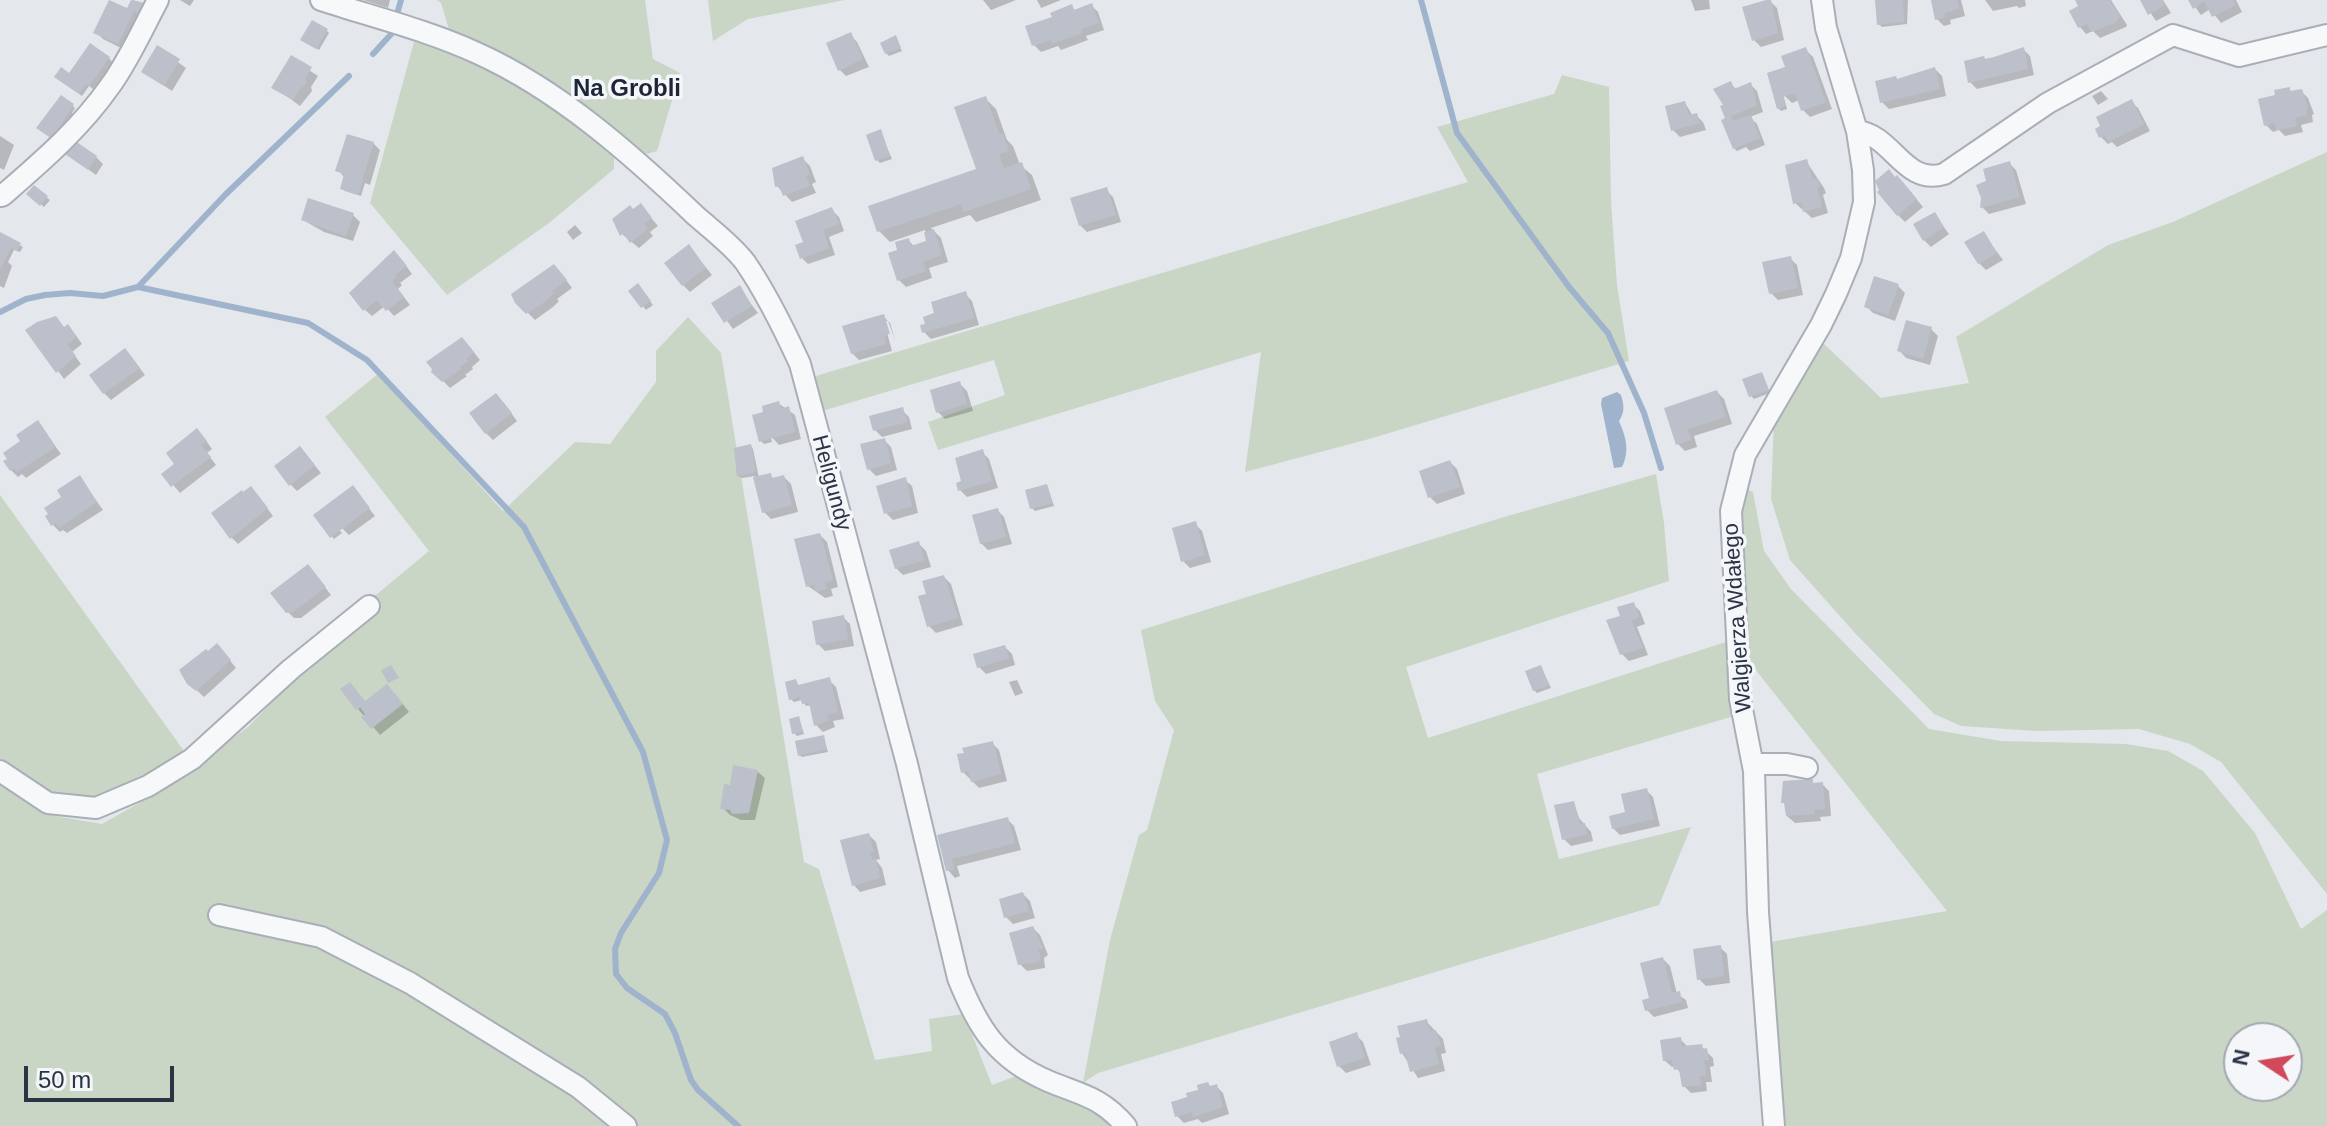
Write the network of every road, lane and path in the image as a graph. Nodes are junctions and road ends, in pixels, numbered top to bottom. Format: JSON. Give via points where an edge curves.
{"nodes":[{"id":1,"x":158,"y":0,"type":"edge"},
{"id":2,"x":321,"y":0,"type":"edge"},
{"id":3,"x":1822,"y":0,"type":"edge"},
{"id":4,"x":2327,"y":35,"type":"edge"},
{"id":5,"x":1857,"y":131,"type":"junction"},
{"id":6,"x":0,"y":196,"type":"edge"},
{"id":7,"x":369,"y":606,"type":"dead end"},
{"id":8,"x":1753,"y":764,"type":"junction"},
{"id":9,"x":1807,"y":768,"type":"dead end"},
{"id":10,"x":0,"y":771,"type":"edge"},
{"id":11,"x":219,"y":915,"type":"dead end"},
{"id":12,"x":626,"y":1126,"type":"edge"},
{"id":13,"x":1126,"y":1126,"type":"edge"},
{"id":14,"x":1774,"y":1126,"type":"edge"}],
"edges":[{"from":1,"to":6,"type":"street","via":[[112,84],[86,117]]},
{"from":2,"to":13,"type":"street","name":"Heligundy","via":[[435,35],[519,75],[634,160],[743,260],[783,324],[800,364],[968,1003],[1002,1054],[1039,1077],[1089,1096]]},
{"from":3,"to":5,"type":"street","name":"Walgierza Wdałego"},
{"from":4,"to":5,"type":"street","via":[[2239,56],[2173,35],[2048,103],[1931,178],[1915,173],[1869,132]]},
{"from":5,"to":8,"type":"street","name":"Walgierza Wdałego","via":[[1864,202],[1851,258],[1821,325],[1745,455],[1731,511],[1740,699]]},
{"from":7,"to":10,"type":"street","via":[[192,759],[148,786],[96,808],[48,803]]},
{"from":8,"to":9,"type":"street"},
{"from":8,"to":14,"type":"street","name":"Walgierza Wdałego"},
{"from":11,"to":12,"type":"street","via":[[321,937],[410,983],[578,1087]]}]}
